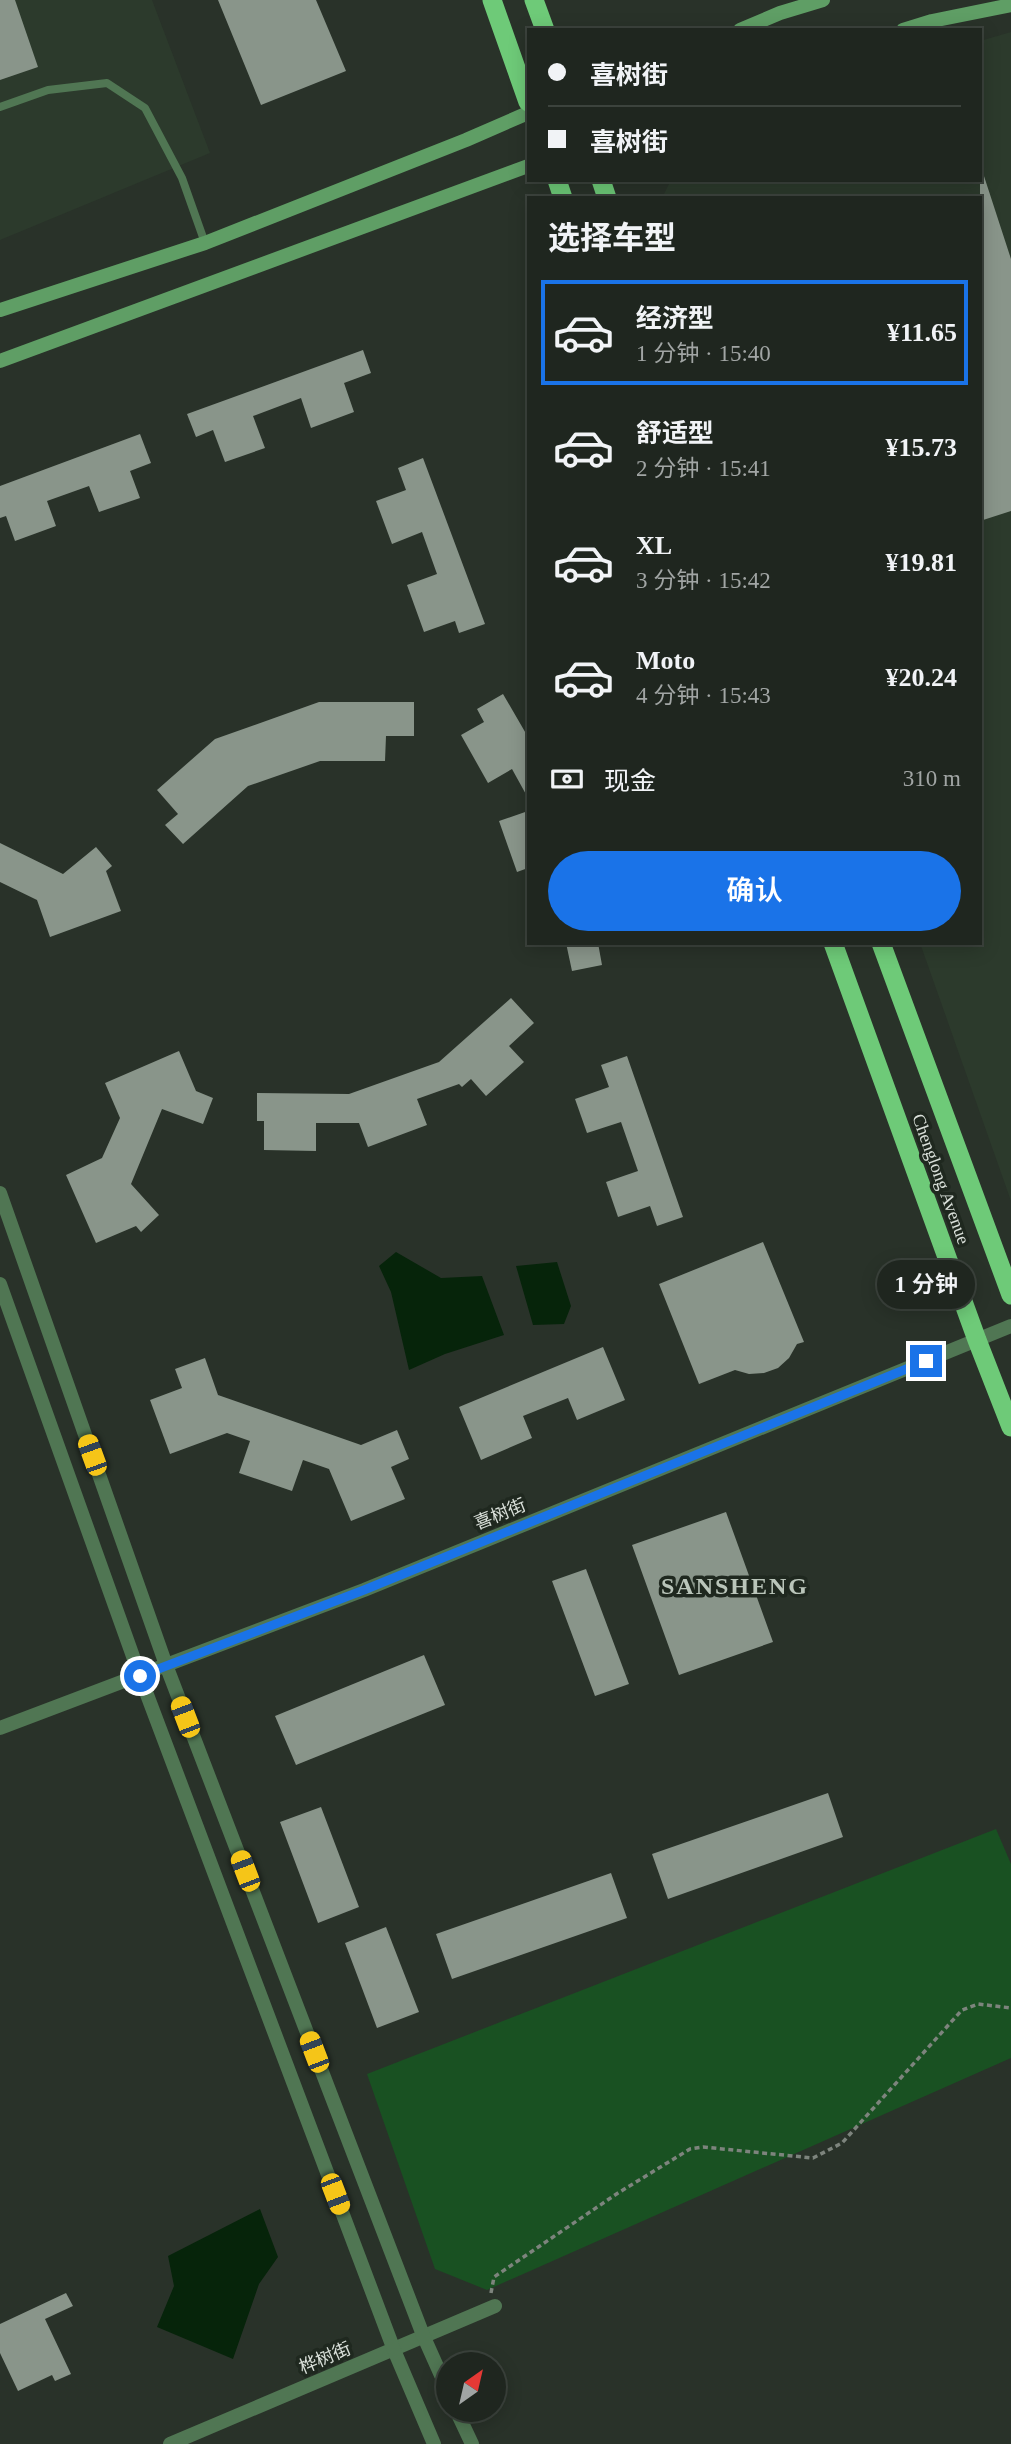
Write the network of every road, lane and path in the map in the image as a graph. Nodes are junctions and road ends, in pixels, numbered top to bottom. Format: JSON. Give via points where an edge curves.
{"nodes":[{"id":1,"x":492,"y":0,"type":"edge"},
{"id":2,"x":534,"y":0,"type":"edge"},
{"id":3,"x":823,"y":0,"type":"edge"},
{"id":4,"x":1011,"y":5,"type":"edge"},
{"id":5,"x":544,"y":28,"type":"edge"},
{"id":6,"x":745,"y":28,"type":"edge"},
{"id":7,"x":909,"y":28,"type":"edge"},
{"id":8,"x":527,"y":99,"type":"edge"},
{"id":9,"x":0,"y":107,"type":"edge"},
{"id":10,"x":527,"y":113,"type":"edge"},
{"id":11,"x":527,"y":166,"type":"edge"},
{"id":12,"x":205,"y":243,"type":"junction"},
{"id":13,"x":0,"y":310,"type":"edge"},
{"id":14,"x":0,"y":361,"type":"edge"},
{"id":15,"x":834,"y":945,"type":"edge"},
{"id":16,"x":882,"y":945,"type":"edge"},
{"id":17,"x":0,"y":1193,"type":"edge"},
{"id":18,"x":0,"y":1284,"type":"edge"},
{"id":19,"x":1011,"y":1295,"type":"edge"},
{"id":20,"x":1011,"y":1326,"type":"edge"},
{"id":21,"x":976,"y":1340,"type":"junction"},
{"id":22,"x":1011,"y":1427,"type":"edge"},
{"id":23,"x":166,"y":1665,"type":"junction"},
{"id":24,"x":140,"y":1676,"type":"junction"},
{"id":25,"x":0,"y":1728,"type":"edge"},
{"id":26,"x":1011,"y":2008,"type":"edge"},
{"id":27,"x":492,"y":2308,"type":"joint"},
{"id":28,"x":423,"y":2335,"type":"junction"},
{"id":29,"x":394,"y":2350,"type":"junction"},
{"id":30,"x":436,"y":2364,"type":"edge"},
{"id":31,"x":461,"y":2422,"type":"edge"},
{"id":32,"x":170,"y":2444,"type":"edge"},
{"id":33,"x":434,"y":2444,"type":"edge"},
{"id":34,"x":471,"y":2444,"type":"edge"}],
"edges":[{"from":1,"to":8,"type":"highway"},
{"from":2,"to":5,"type":"highway"},
{"from":3,"to":6,"type":"main road"},
{"from":4,"to":7,"type":"main road"},
{"from":9,"to":12,"type":"lane","via":[[48,90],[107,83],[145,108],[182,178]]},
{"from":10,"to":12,"type":"main road"},
{"from":11,"to":14,"type":"main road"},
{"from":12,"to":13,"type":"main road"},
{"from":15,"to":21,"type":"highway","name":"Chenglong Avenue"},
{"from":16,"to":19,"type":"highway","name":"Chenglong Avenue"},
{"from":17,"to":23,"type":"street"},
{"from":18,"to":24,"type":"street"},
{"from":20,"to":21,"type":"street","name":"喜树街"},
{"from":21,"to":22,"type":"highway","name":"Chenglong Avenue"},
{"from":21,"to":23,"type":"street","name":"喜树街","via":[[377,1585]]},
{"from":23,"to":24,"type":"street","name":"喜树街"},
{"from":23,"to":28,"type":"street"},
{"from":24,"to":25,"type":"street","name":"喜树街"},
{"from":24,"to":29,"type":"street"},
{"from":26,"to":27,"type":"path","via":[[978,2004],[962,2010],[842,2143],[813,2158],[690,2149],[495,2277]]},
{"from":27,"to":28,"type":"street","name":"桦树街"},
{"from":28,"to":29,"type":"street","name":"桦树街"},
{"from":28,"to":30,"type":"street"},
{"from":29,"to":32,"type":"street","name":"桦树街"},
{"from":29,"to":33,"type":"street"},
{"from":31,"to":34,"type":"street"}]}
